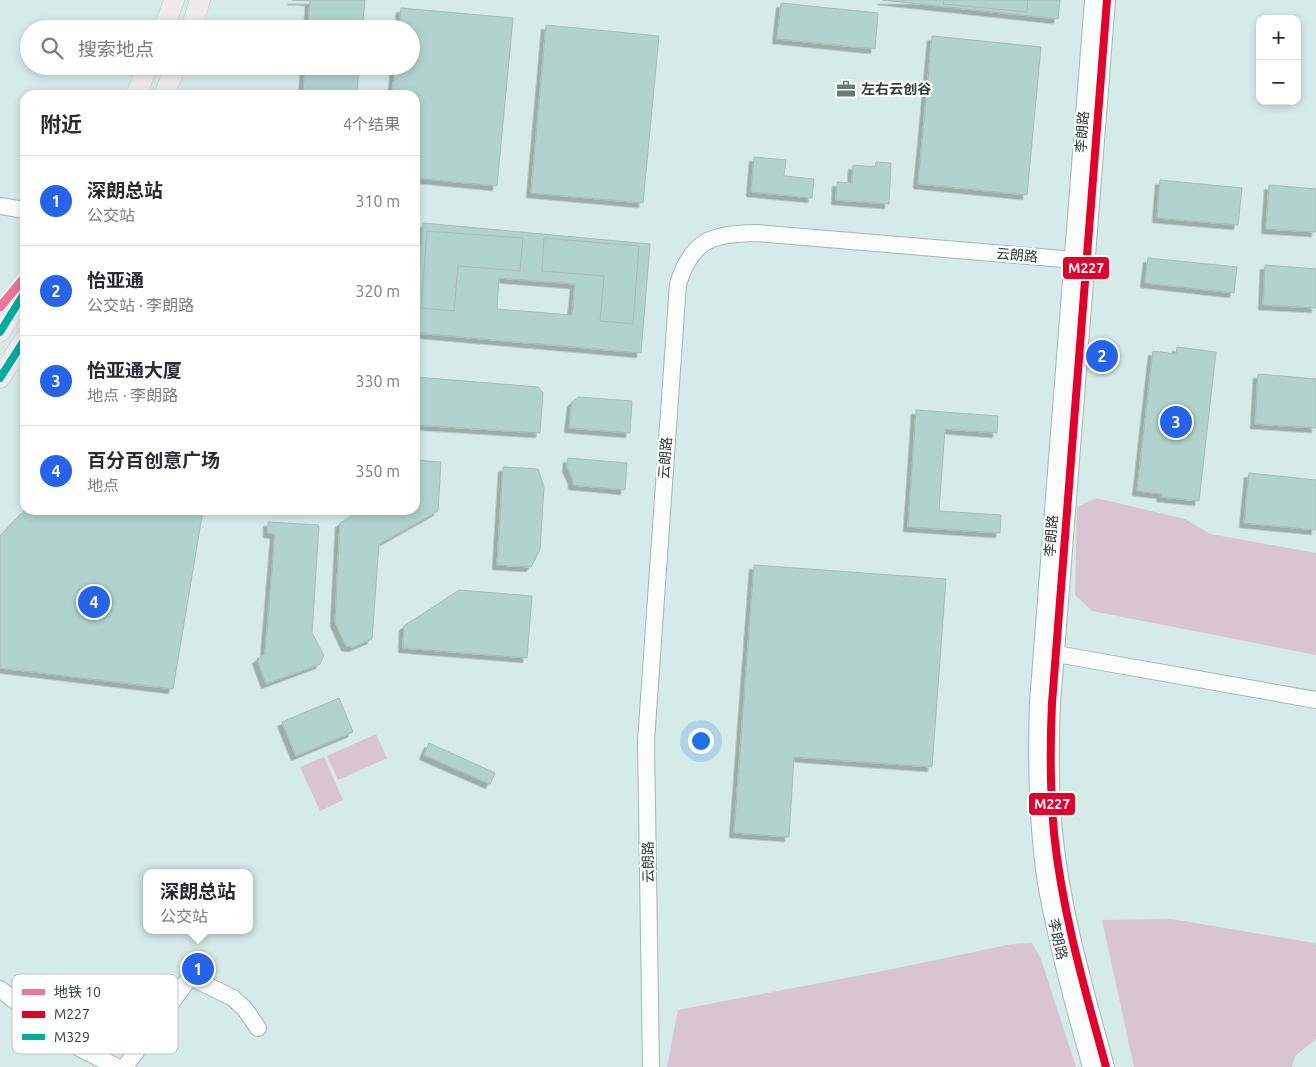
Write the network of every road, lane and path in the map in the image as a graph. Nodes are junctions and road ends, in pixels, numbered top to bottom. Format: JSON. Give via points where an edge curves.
{"nodes":[{"id":1,"x":174,"y":0,"type":"edge"},
{"id":2,"x":200,"y":0,"type":"edge"},
{"id":3,"x":1093,"y":0,"type":"edge"},
{"id":4,"x":1107,"y":0,"type":"edge"},
{"id":5,"x":167,"y":20,"type":"edge"},
{"id":6,"x":194,"y":20,"type":"edge"},
{"id":7,"x":144,"y":75,"type":"edge"},
{"id":8,"x":172,"y":75,"type":"edge"},
{"id":9,"x":138,"y":90,"type":"edge"},
{"id":10,"x":166,"y":90,"type":"edge"},
{"id":11,"x":0,"y":206,"type":"edge"},
{"id":12,"x":20,"y":209,"type":"edge"},
{"id":13,"x":1080,"y":260,"type":"junction"},
{"id":14,"x":20,"y":300,"type":"edge"},
{"id":15,"x":0,"y":332,"type":"edge"},
{"id":16,"x":20,"y":347,"type":"edge"},
{"id":17,"x":0,"y":378,"type":"edge"},
{"id":18,"x":1049,"y":653,"type":"junction"},
{"id":19,"x":1316,"y":700,"type":"edge"},
{"id":20,"x":0,"y":989,"type":"edge"},
{"id":21,"x":178,"y":993,"type":"edge"},
{"id":22,"x":12,"y":999,"type":"edge"},
{"id":23,"x":258,"y":1028,"type":"dead end"},
{"id":24,"x":91,"y":1054,"type":"edge"},
{"id":25,"x":133,"y":1054,"type":"edge"},
{"id":26,"x":117,"y":1067,"type":"edge"},
{"id":27,"x":124,"y":1067,"type":"edge"},
{"id":28,"x":651,"y":1067,"type":"edge"},
{"id":29,"x":1091,"y":1067,"type":"edge"},
{"id":30,"x":1106,"y":1067,"type":"edge"}],
"edges":[{"from":1,"to":5,"type":"main road"},
{"from":2,"to":6,"type":"main road"},
{"from":3,"to":13,"type":"street","name":"李朗路"},
{"from":4,"to":13,"type":"street","name":"李朗路"},
{"from":7,"to":9,"type":"main road"},
{"from":8,"to":10,"type":"main road"},
{"from":11,"to":12,"type":"street"},
{"from":13,"to":18,"type":"street","name":"李朗路"},
{"from":13,"to":28,"type":"street","name":"云朗路","via":[[733,233],[712,238],[696,249],[684,266],[678,284],[646,741]]},
{"from":14,"to":15,"type":"main road"},
{"from":16,"to":17,"type":"main road"},
{"from":18,"to":19,"type":"street"},
{"from":18,"to":29,"type":"street","name":"李朗路","via":[[1037,745],[1041,836],[1046,883],[1059,945]]},
{"from":18,"to":30,"type":"street","name":"李朗路","via":[[1054,834],[1072,941]]},
{"from":20,"to":22,"type":"street"},
{"from":21,"to":23,"type":"street","via":[[190,976],[233,998]]},
{"from":24,"to":26,"type":"street"},
{"from":25,"to":27,"type":"street"}]}
